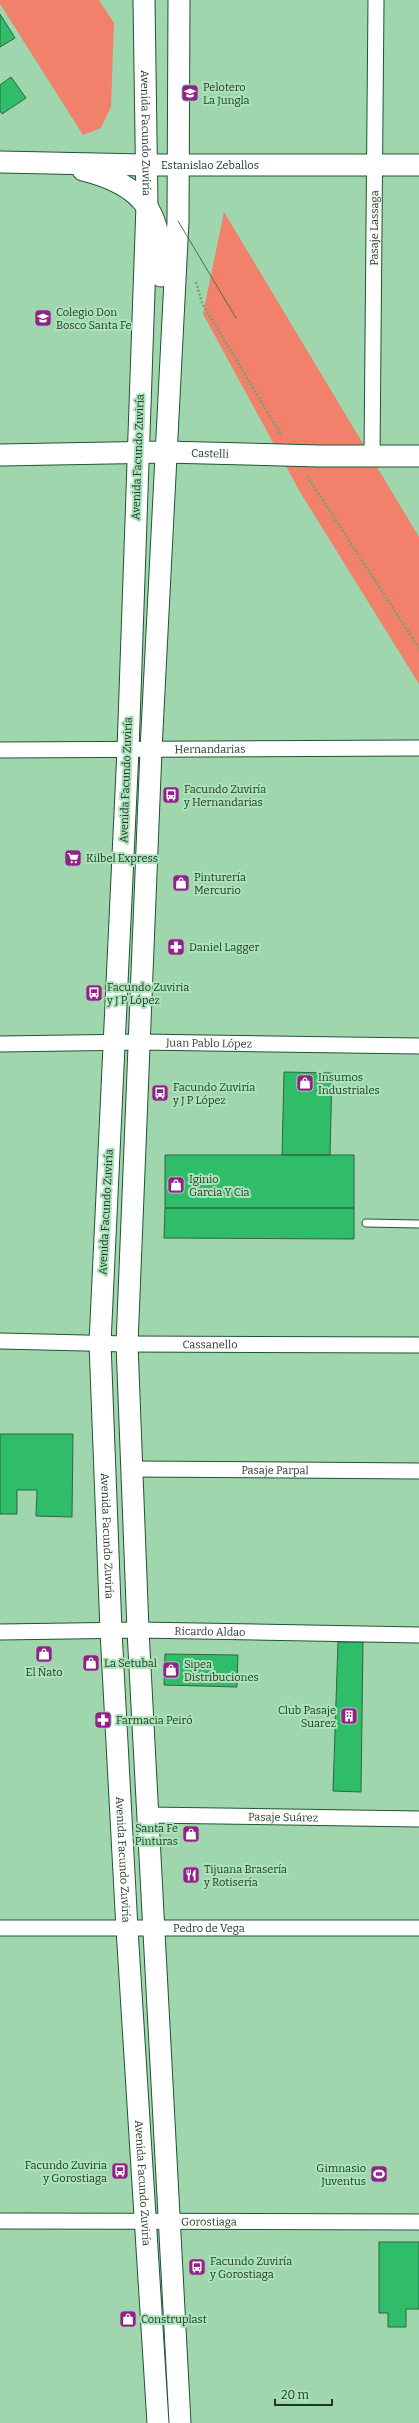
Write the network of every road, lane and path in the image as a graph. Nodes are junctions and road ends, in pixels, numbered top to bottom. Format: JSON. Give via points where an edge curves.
{"nodes":[{"id":1,"x":144,"y":0,"type":"edge"},
{"id":2,"x":179,"y":0,"type":"edge"},
{"id":3,"x":376,"y":0,"type":"edge"},
{"id":4,"x":0,"y":162,"type":"edge"},
{"id":5,"x":179,"y":164,"type":"junction"},
{"id":6,"x":375,"y":164,"type":"junction"},
{"id":7,"x":145,"y":165,"type":"junction"},
{"id":8,"x":419,"y":165,"type":"edge"},
{"id":9,"x":147,"y":205,"type":"junction"},
{"id":10,"x":170,"y":360,"type":"junction"},
{"id":11,"x":165,"y":452,"type":"junction"},
{"id":12,"x":138,"y":453,"type":"junction"},
{"id":13,"x":0,"y":454,"type":"edge"},
{"id":14,"x":372,"y":456,"type":"junction"},
{"id":15,"x":419,"y":456,"type":"edge"},
{"id":16,"x":419,"y":748,"type":"edge"},
{"id":17,"x":0,"y":750,"type":"edge"},
{"id":18,"x":128,"y":750,"type":"junction"},
{"id":19,"x":151,"y":750,"type":"junction"},
{"id":20,"x":140,"y":1042,"type":"junction"},
{"id":21,"x":0,"y":1044,"type":"edge"},
{"id":22,"x":115,"y":1044,"type":"junction"},
{"id":23,"x":419,"y":1046,"type":"edge"},
{"id":24,"x":366,"y":1223,"type":"dead end"},
{"id":25,"x":419,"y":1224,"type":"edge"},
{"id":26,"x":0,"y":1341,"type":"edge"},
{"id":27,"x":100,"y":1343,"type":"junction"},
{"id":28,"x":127,"y":1344,"type":"junction"},
{"id":29,"x":419,"y":1345,"type":"edge"},
{"id":30,"x":131,"y":1469,"type":"junction"},
{"id":31,"x":419,"y":1471,"type":"edge"},
{"id":32,"x":138,"y":1630,"type":"junction"},
{"id":33,"x":111,"y":1631,"type":"junction"},
{"id":34,"x":0,"y":1632,"type":"edge"},
{"id":35,"x":419,"y":1635,"type":"edge"},
{"id":36,"x":147,"y":1815,"type":"junction"},
{"id":37,"x":419,"y":1819,"type":"edge"},
{"id":38,"x":0,"y":1928,"type":"edge"},
{"id":39,"x":153,"y":1928,"type":"junction"},
{"id":40,"x":419,"y":1928,"type":"edge"},
{"id":41,"x":127,"y":1929,"type":"junction"},
{"id":42,"x":0,"y":2221,"type":"edge"},
{"id":43,"x":147,"y":2221,"type":"junction"},
{"id":44,"x":168,"y":2221,"type":"junction"},
{"id":45,"x":419,"y":2222,"type":"edge"},
{"id":46,"x":158,"y":2423,"type":"edge"},
{"id":47,"x":180,"y":2423,"type":"edge"}],
"edges":[{"from":1,"to":7,"type":"main road","name":"Avenida Facundo Zuviría"},
{"from":2,"to":5,"type":"main road","name":"Avenida Facundo Zuviría"},
{"from":3,"to":6,"type":"street","name":"Pasaje Lassaga"},
{"from":4,"to":7,"type":"main road","name":"Estanislao Zeballos"},
{"from":4,"to":9,"type":"main road","via":[[91,172],[124,185]]},
{"from":5,"to":6,"type":"main road","name":"Estanislao Zeballos"},
{"from":5,"to":7,"type":"main road","name":"Estanislao Zeballos"},
{"from":5,"to":10,"type":"main road","name":"Avenida Facundo Zuviría"},
{"from":6,"to":8,"type":"main road","name":"Estanislao Zeballos"},
{"from":6,"to":14,"type":"street","name":"Pasaje Lassaga"},
{"from":7,"to":9,"type":"main road","name":"Avenida Facundo Zuviría"},
{"from":9,"to":10,"type":"main road","via":[[161,239],[159,319]]},
{"from":9,"to":12,"type":"main road","name":"Avenida Facundo Zuviría"},
{"from":10,"to":11,"type":"main road","name":"Avenida Facundo Zuviría"},
{"from":11,"to":12,"type":"main road","name":"Castelli"},
{"from":11,"to":14,"type":"main road","name":"Castelli"},
{"from":11,"to":19,"type":"main road","name":"Avenida Facundo Zuviría"},
{"from":12,"to":13,"type":"main road","name":"Castelli"},
{"from":12,"to":18,"type":"main road","name":"Avenida Facundo Zuviría"},
{"from":14,"to":15,"type":"main road","name":"Castelli"},
{"from":16,"to":19,"type":"street","name":"Hernandarias"},
{"from":17,"to":18,"type":"street","name":"Hernandarias"},
{"from":18,"to":19,"type":"street","name":"Hernandarias"},
{"from":18,"to":22,"type":"main road","name":"Avenida Facundo Zuviría"},
{"from":19,"to":20,"type":"main road","name":"Avenida Facundo Zuviría"},
{"from":20,"to":22,"type":"street","name":"Juan Pablo López"},
{"from":20,"to":23,"type":"street","name":"Juan Pablo López"},
{"from":20,"to":28,"type":"main road","name":"Avenida Facundo Zuviría"},
{"from":21,"to":22,"type":"street","name":"Juan Pablo López"},
{"from":22,"to":27,"type":"main road","name":"Avenida Facundo Zuviría"},
{"from":24,"to":25,"type":"lane"},
{"from":26,"to":27,"type":"street","name":"Cassanello"},
{"from":27,"to":28,"type":"street","name":"Cassanello"},
{"from":27,"to":33,"type":"main road","name":"Avenida Facundo Zuviría"},
{"from":28,"to":29,"type":"street","name":"Cassanello"},
{"from":28,"to":30,"type":"main road","name":"Avenida Facundo Zuviría"},
{"from":30,"to":31,"type":"street","name":"Pasaje Parpal"},
{"from":30,"to":32,"type":"main road","name":"Avenida Facundo Zuviría"},
{"from":32,"to":33,"type":"street","name":"Ricardo Aldao"},
{"from":32,"to":35,"type":"street","name":"Ricardo Aldao"},
{"from":32,"to":36,"type":"main road","name":"Avenida Facundo Zuviría"},
{"from":33,"to":34,"type":"street","name":"Ricardo Aldao"},
{"from":33,"to":41,"type":"main road","name":"Avenida Facundo Zuviría"},
{"from":36,"to":37,"type":"street","name":"Pasaje Suárez"},
{"from":36,"to":39,"type":"main road","name":"Avenida Facundo Zuviría"},
{"from":38,"to":41,"type":"street","name":"Pedro de Vega"},
{"from":39,"to":40,"type":"street","name":"Pedro de Vega"},
{"from":39,"to":41,"type":"street","name":"Pedro de Vega"},
{"from":39,"to":44,"type":"main road","name":"Avenida Facundo Zuviría"},
{"from":41,"to":43,"type":"main road","name":"Avenida Facundo Zuviría"},
{"from":42,"to":43,"type":"street","name":"Gorostiaga"},
{"from":43,"to":44,"type":"street","name":"Gorostiaga"},
{"from":43,"to":46,"type":"main road","name":"Avenida Facundo Zuviría"},
{"from":44,"to":45,"type":"street","name":"Gorostiaga"},
{"from":44,"to":47,"type":"main road","name":"Avenida Facundo Zuviría"}]}
